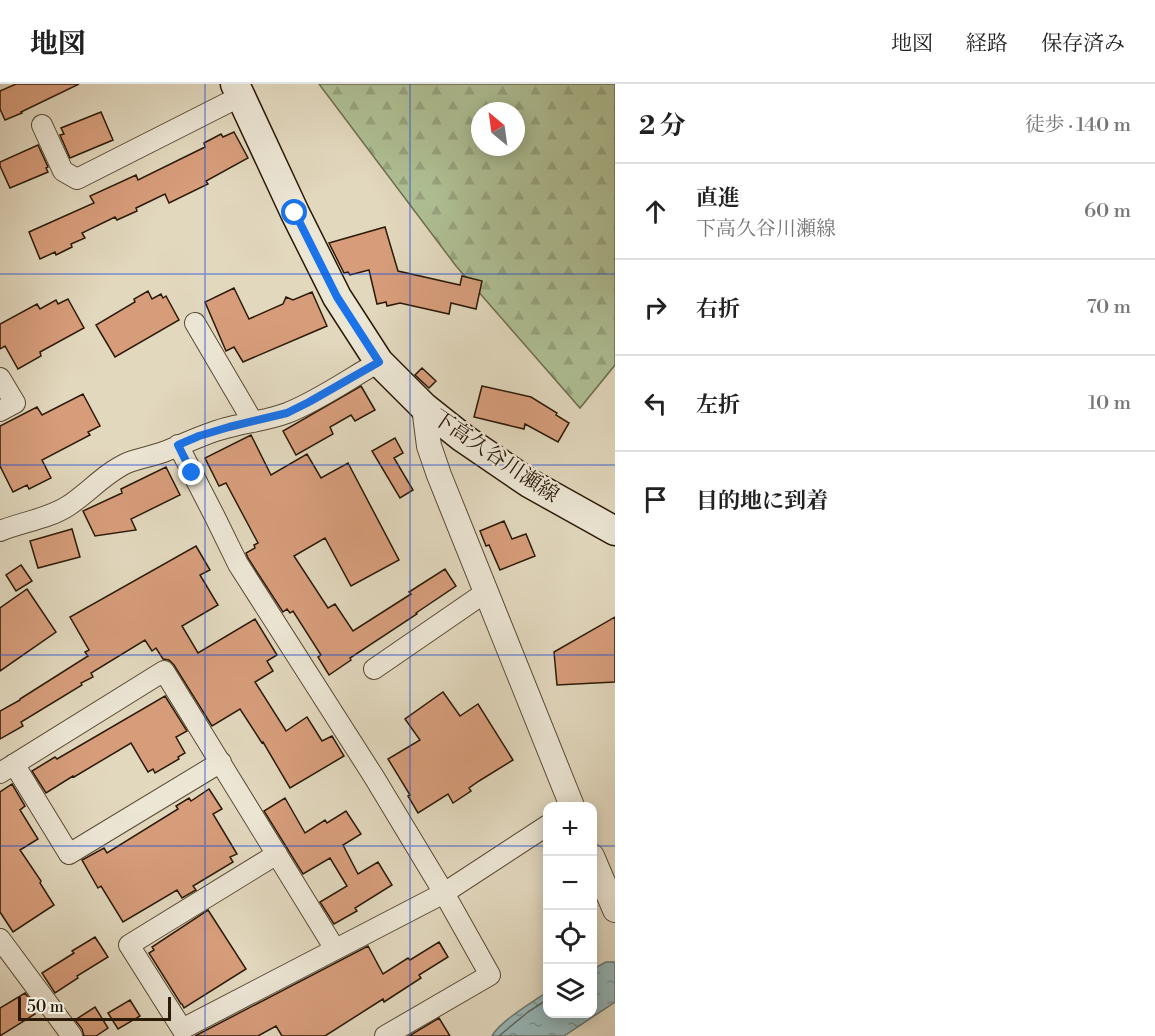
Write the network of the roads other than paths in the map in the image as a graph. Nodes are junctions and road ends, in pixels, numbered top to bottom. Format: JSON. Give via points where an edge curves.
{"nodes":[{"id":1,"x":238,"y":90,"type":"edge"},
{"id":2,"x":42,"y":125,"type":"dead end"},
{"id":3,"x":195,"y":323,"type":"dead end"},
{"id":4,"x":379,"y":362,"type":"junction"},
{"id":5,"x":0,"y":378,"type":"edge"},
{"id":6,"x":424,"y":406,"type":"junction"},
{"id":7,"x":0,"y":411,"type":"edge"},
{"id":8,"x":253,"y":422,"type":"junction"},
{"id":9,"x":178,"y":445,"type":"junction"},
{"id":10,"x":0,"y":531,"type":"edge"},
{"id":11,"x":615,"y":531,"type":"edge"},
{"id":12,"x":486,"y":592,"type":"junction"},
{"id":13,"x":374,"y":669,"type":"dead end"},
{"id":14,"x":221,"y":762,"type":"junction"},
{"id":15,"x":7,"y":769,"type":"edge"},
{"id":16,"x":570,"y":802,"type":"edge"},
{"id":17,"x":543,"y":828,"type":"edge"},
{"id":18,"x":277,"y":854,"type":"junction"},
{"id":19,"x":597,"y":868,"type":"edge"},
{"id":20,"x":444,"y":893,"type":"junction"},
{"id":21,"x":615,"y":910,"type":"edge"},
{"id":22,"x":0,"y":939,"type":"edge"},
{"id":23,"x":335,"y":949,"type":"junction"},
{"id":24,"x":179,"y":1034,"type":"edge"},
{"id":25,"x":71,"y":1036,"type":"edge"},
{"id":26,"x":385,"y":1036,"type":"edge"}],
"edges":[{"from":1,"to":2,"type":"street","via":[[77,179],[63,171]]},
{"from":1,"to":4,"type":"main road","name":"下高久谷川瀬線","via":[[337,297]]},
{"from":3,"to":8,"type":"street"},
{"from":4,"to":6,"type":"main road","name":"下高久谷川瀬線"},
{"from":4,"to":8,"type":"street","via":[[287,413]]},
{"from":5,"to":7,"type":"street","via":[[15,403]]},
{"from":6,"to":11,"type":"main road","name":"下高久谷川瀬線","via":[[529,483]]},
{"from":6,"to":12,"type":"street","via":[[429,446]]},
{"from":8,"to":9,"type":"street"},
{"from":9,"to":10,"type":"street","via":[[126,464],[50,515]]},
{"from":9,"to":20,"type":"street","via":[[238,564]]},
{"from":12,"to":13,"type":"street"},
{"from":12,"to":16,"type":"street"},
{"from":14,"to":15,"type":"street","via":[[69,854]]},
{"from":14,"to":15,"type":"street","via":[[164,671]]},
{"from":14,"to":18,"type":"street"},
{"from":17,"to":20,"type":"street"},
{"from":18,"to":23,"type":"street"},
{"from":18,"to":24,"type":"street","via":[[129,945]]},
{"from":19,"to":21,"type":"street"},
{"from":20,"to":23,"type":"street"},
{"from":20,"to":26,"type":"street","via":[[490,975]]},
{"from":22,"to":25,"type":"street"},
{"from":23,"to":24,"type":"street"}]}
